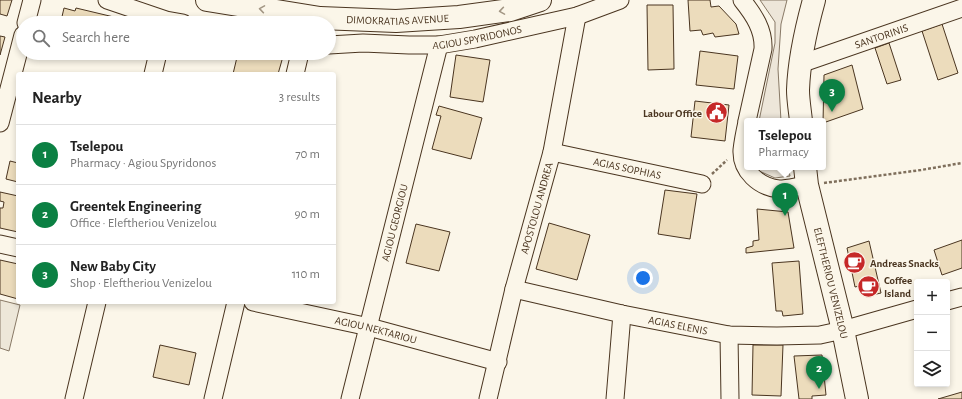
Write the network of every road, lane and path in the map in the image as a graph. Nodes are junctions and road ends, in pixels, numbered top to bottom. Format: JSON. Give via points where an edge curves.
{"nodes":[{"id":1,"x":32,"y":0,"type":"edge"},
{"id":2,"x":107,"y":0,"type":"edge"},
{"id":3,"x":207,"y":0,"type":"edge"},
{"id":4,"x":540,"y":0,"type":"edge"},
{"id":5,"x":620,"y":0,"type":"edge"},
{"id":6,"x":742,"y":0,"type":"edge"},
{"id":7,"x":814,"y":0,"type":"edge"},
{"id":8,"x":962,"y":8,"type":"edge"},
{"id":9,"x":28,"y":16,"type":"edge"},
{"id":10,"x":151,"y":16,"type":"edge"},
{"id":11,"x":307,"y":16,"type":"edge"},
{"id":12,"x":577,"y":16,"type":"junction"},
{"id":13,"x":336,"y":19,"type":"edge"},
{"id":14,"x":336,"y":45,"type":"edge"},
{"id":15,"x":438,"y":45,"type":"junction"},
{"id":16,"x":17,"y":60,"type":"edge"},
{"id":17,"x":156,"y":60,"type":"edge"},
{"id":18,"x":298,"y":60,"type":"edge"},
{"id":19,"x":800,"y":64,"type":"junction"},
{"id":20,"x":153,"y":72,"type":"edge"},
{"id":21,"x":295,"y":72,"type":"edge"},
{"id":22,"x":748,"y":118,"type":"edge"},
{"id":23,"x":801,"y":118,"type":"edge"},
{"id":24,"x":0,"y":123,"type":"edge"},
{"id":25,"x":744,"y":141,"type":"edge"},
{"id":26,"x":552,"y":152,"type":"junction"},
{"id":27,"x":742,"y":154,"type":"junction"},
{"id":28,"x":744,"y":160,"type":"edge"},
{"id":29,"x":962,"y":163,"type":"edge"},
{"id":30,"x":748,"y":170,"type":"edge"},
{"id":31,"x":806,"y":176,"type":"edge"},
{"id":32,"x":702,"y":184,"type":"joint"},
{"id":33,"x":0,"y":244,"type":"edge"},
{"id":34,"x":16,"y":248,"type":"edge"},
{"id":35,"x":514,"y":289,"type":"junction"},
{"id":36,"x":962,"y":297,"type":"edge"},
{"id":37,"x":950,"y":300,"type":"edge"},
{"id":38,"x":97,"y":304,"type":"edge"},
{"id":39,"x":236,"y":304,"type":"edge"},
{"id":40,"x":262,"y":304,"type":"edge"},
{"id":41,"x":914,"y":310,"type":"edge"},
{"id":42,"x":622,"y":314,"type":"junction"},
{"id":43,"x":369,"y":328,"type":"junction"},
{"id":44,"x":843,"y":330,"type":"junction"},
{"id":45,"x":729,"y":335,"type":"junction"},
{"id":46,"x":498,"y":362,"type":"junction"},
{"id":47,"x":74,"y":399,"type":"edge"},
{"id":48,"x":213,"y":399,"type":"edge"},
{"id":49,"x":350,"y":399,"type":"edge"},
{"id":50,"x":488,"y":399,"type":"edge"},
{"id":51,"x":615,"y":399,"type":"edge"},
{"id":52,"x":730,"y":399,"type":"edge"},
{"id":53,"x":857,"y":399,"type":"edge"}],
"edges":[{"from":1,"to":9,"type":"street"},
{"from":2,"to":10,"type":"street"},
{"from":11,"to":3,"type":"main road","name":"DIMOKRATIAS AVENUE","one_way":true},
{"from":4,"to":13,"type":"main road","name":"DIMOKRATIAS AVENUE","one_way":true,"via":[[510,10],[459,18],[396,21]]},
{"from":5,"to":12,"type":"street","name":"AGIOU SPYRIDONOS"},
{"from":6,"to":22,"type":"street","via":[[760,27],[763,39],[763,50]]},
{"from":7,"to":19,"type":"main road"},
{"from":8,"to":19,"type":"street","name":"SANTORINIS"},
{"from":12,"to":15,"type":"street","name":"AGIOU SPYRIDONOS"},
{"from":12,"to":26,"type":"street","name":"APOSTOLOU ANDREA"},
{"from":14,"to":15,"type":"street","name":"AGIOU SPYRIDONOS"},
{"from":15,"to":43,"type":"street","name":"AGIOU GEORGIOU"},
{"from":16,"to":24,"type":"street"},
{"from":17,"to":20,"type":"street"},
{"from":18,"to":21,"type":"street"},
{"from":19,"to":23,"type":"main road","via":[[798,91]]},
{"from":25,"to":27,"type":"street"},
{"from":26,"to":32,"type":"street","name":"AGIAS SOPHIAS"},
{"from":26,"to":35,"type":"street","name":"APOSTOLOU ANDREA"},
{"from":27,"to":28,"type":"street"},
{"from":27,"to":32,"type":"path","via":[[725,161]]},
{"from":29,"to":31,"type":"path","via":[[921,170]]},
{"from":30,"to":31,"type":"street","via":[[760,184],[780,189]]},
{"from":31,"to":44,"type":"main road","name":"ELEFTHERIOU VENIZELOU"},
{"from":33,"to":34,"type":"street"},
{"from":35,"to":42,"type":"street","name":"AGIAS ELENIS"},
{"from":35,"to":46,"type":"street","name":"APOSTOLOU ANDREA"},
{"from":36,"to":37,"type":"street"},
{"from":38,"to":47,"type":"street"},
{"from":39,"to":48,"type":"street"},
{"from":40,"to":43,"type":"street","name":"AGIOU NEKTARIOU"},
{"from":41,"to":44,"type":"street","name":"AGIAS ELENIS"},
{"from":42,"to":45,"type":"street","name":"AGIAS ELENIS"},
{"from":42,"to":51,"type":"street"},
{"from":43,"to":46,"type":"street","name":"AGIOU NEKTARIOU"},
{"from":43,"to":49,"type":"street","name":"AGIOU GEORGIOU"},
{"from":44,"to":45,"type":"street","name":"AGIAS ELENIS","via":[[820,335]]},
{"from":44,"to":53,"type":"main road","name":"ELEFTHERIOU VENIZELOU"},
{"from":45,"to":52,"type":"street"},
{"from":46,"to":50,"type":"street","name":"APOSTOLOU ANDREA"}]}
